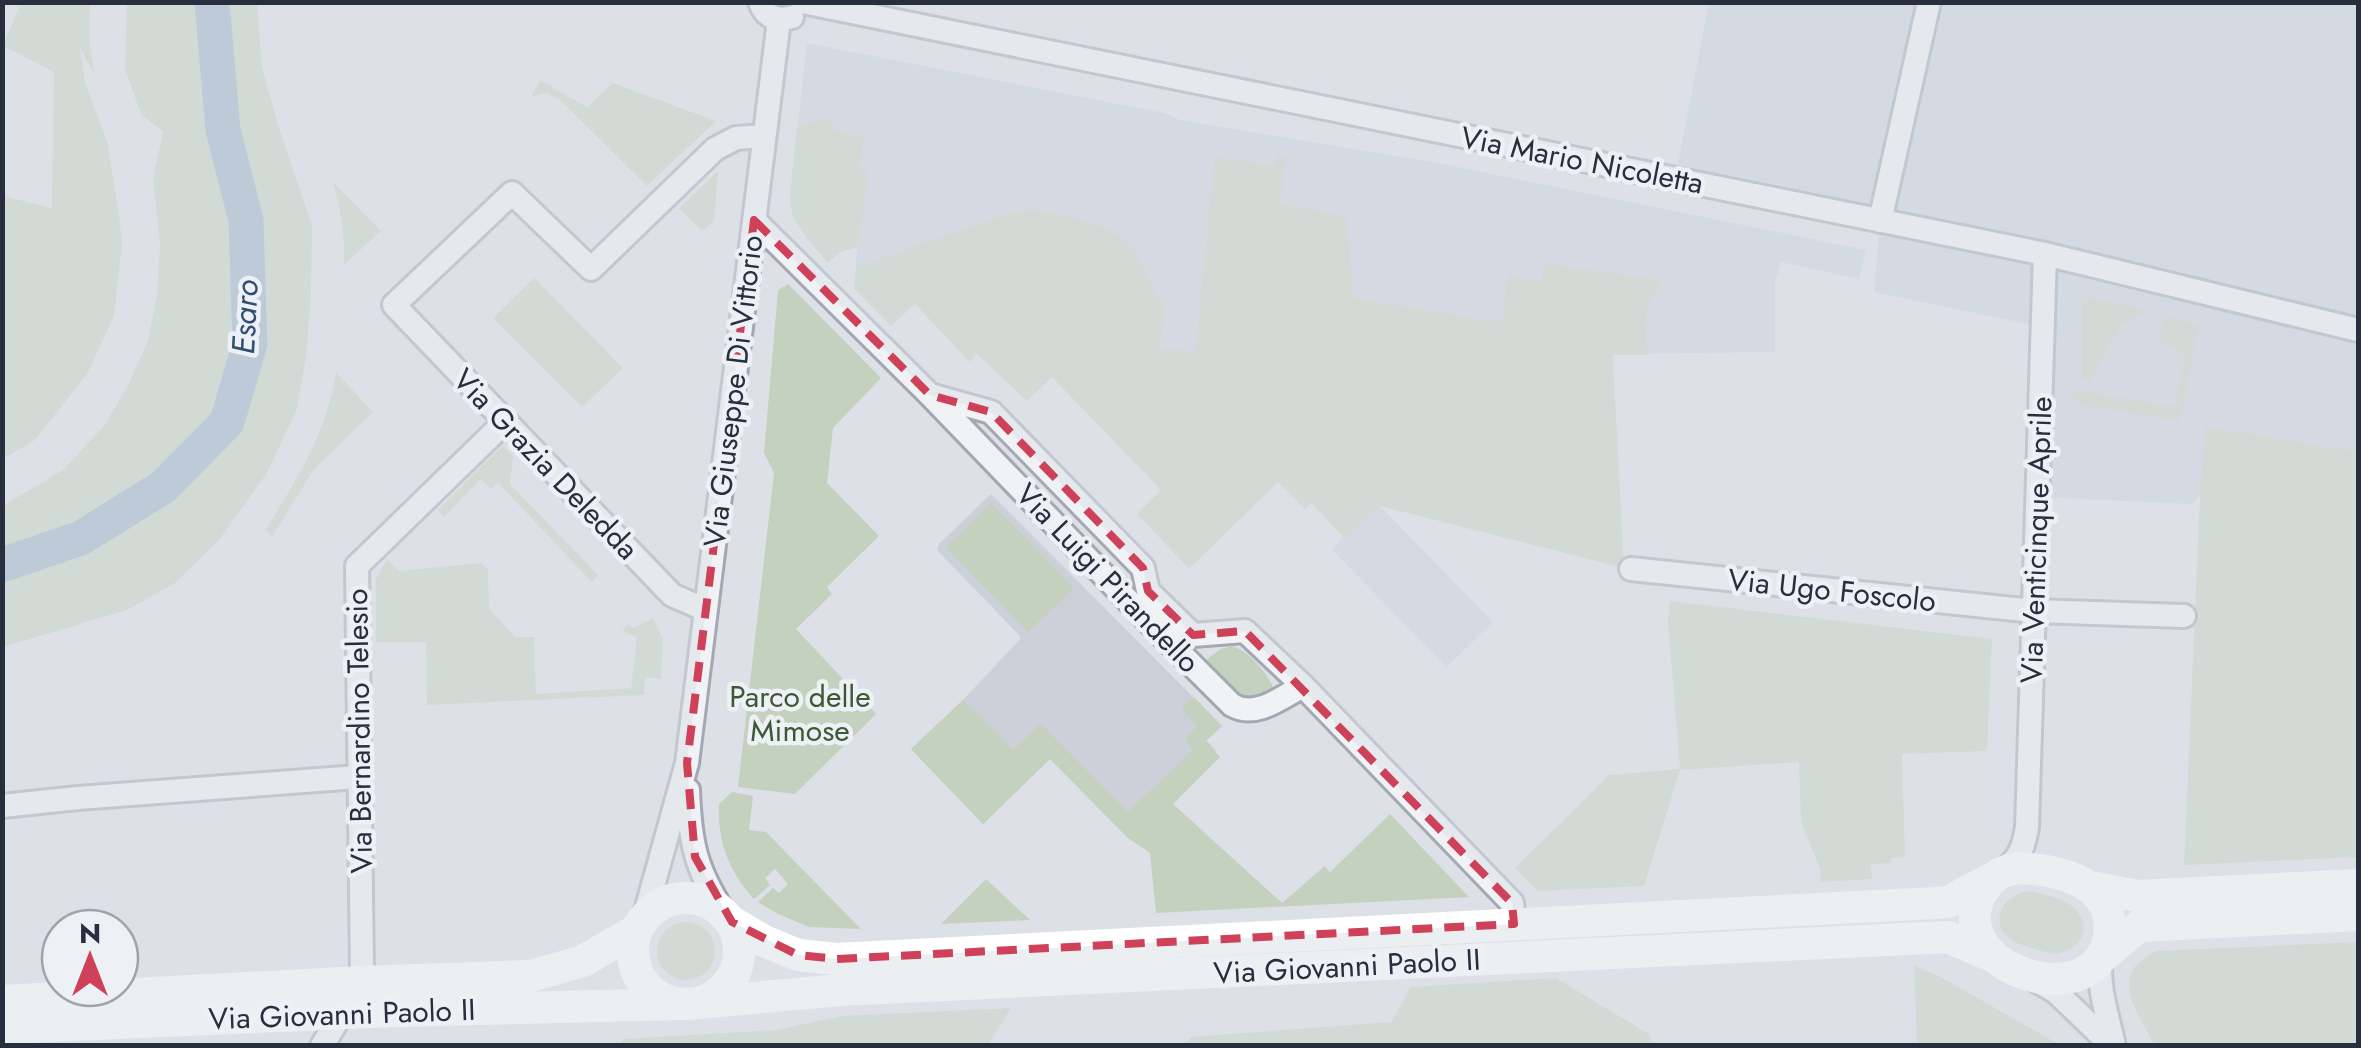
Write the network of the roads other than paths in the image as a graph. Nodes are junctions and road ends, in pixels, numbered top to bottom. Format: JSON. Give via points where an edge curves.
{"nodes":[{"id":1,"x":760,"y":2,"type":"edge"},
{"id":2,"x":803,"y":2,"type":"edge"},
{"id":3,"x":1929,"y":2,"type":"edge"},
{"id":4,"x":778,"y":20,"type":"junction"},
{"id":5,"x":764,"y":136,"type":"junction"},
{"id":6,"x":754,"y":220,"type":"junction"},
{"id":7,"x":1880,"y":221,"type":"junction"},
{"id":8,"x":2045,"y":254,"type":"junction"},
{"id":9,"x":2358,"y":330,"type":"edge"},
{"id":10,"x":930,"y":395,"type":"junction"},
{"id":11,"x":505,"y":422,"type":"junction"},
{"id":12,"x":1631,"y":569,"type":"dead end"},
{"id":13,"x":706,"y":610,"type":"junction"},
{"id":14,"x":2034,"y":611,"type":"junction"},
{"id":15,"x":2184,"y":616,"type":"dead end"},
{"id":16,"x":1303,"y":686,"type":"junction"},
{"id":17,"x":687,"y":763,"type":"junction"},
{"id":18,"x":358,"y":777,"type":"junction"},
{"id":19,"x":2,"y":806,"type":"edge"},
{"id":20,"x":2027,"y":827,"type":"junction"},
{"id":21,"x":2000,"y":873,"type":"junction"},
{"id":22,"x":2081,"y":882,"type":"junction"},
{"id":23,"x":2358,"y":885,"type":"edge"},
{"id":24,"x":2358,"y":915,"type":"edge"},
{"id":25,"x":728,"y":918,"type":"junction"},
{"id":26,"x":640,"y":924,"type":"junction"},
{"id":27,"x":1514,"y":924,"type":"junction"},
{"id":28,"x":2101,"y":958,"type":"junction"},
{"id":29,"x":2004,"y":962,"type":"junction"},
{"id":30,"x":361,"y":982,"type":"junction"},
{"id":31,"x":2,"y":1001,"type":"edge"},
{"id":32,"x":690,"y":1003,"type":"junction"},
{"id":33,"x":343,"y":1013,"type":"junction"},
{"id":34,"x":2,"y":1028,"type":"edge"},
{"id":35,"x":322,"y":1046,"type":"edge"},
{"id":36,"x":2113,"y":1046,"type":"edge"}],
"edges":[{"from":1,"to":4,"type":"street"},
{"from":2,"to":4,"type":"street","via":[[791,18]]},
{"from":2,"to":7,"type":"street","name":"Via Mario Nicoletta"},
{"from":3,"to":7,"type":"street"},
{"from":4,"to":5,"type":"street","name":"Via Giuseppe Di Vittorio"},
{"from":5,"to":6,"type":"street","name":"Via Giuseppe Di Vittorio"},
{"from":5,"to":11,"type":"street","name":"Via Grazia Deledda","via":[[736,138],[715,149],[591,268],[512,193],[394,305]]},
{"from":6,"to":10,"type":"street","name":"Via Luigi Pirandello"},
{"from":6,"to":13,"type":"street","name":"Via Giuseppe Di Vittorio"},
{"from":7,"to":8,"type":"street","name":"Via Mario Nicoletta"},
{"from":8,"to":9,"type":"street","name":"Via Mario Nicoletta"},
{"from":8,"to":14,"type":"street","name":"Via Venticinque Aprile"},
{"from":10,"to":16,"type":"street","name":"Via Luigi Pirandello","via":[[991,412],[1144,568],[1148,590],[1193,636],[1245,631]]},
{"from":10,"to":16,"type":"street","name":"Via Luigi Pirandello","via":[[1232,705],[1251,711]]},
{"from":11,"to":13,"type":"street","name":"Via Grazia Deledda","via":[[672,595]]},
{"from":11,"to":18,"type":"street","name":"Via Bernardino Telesio","via":[[356,566]]},
{"from":12,"to":14,"type":"street","name":"Via Ugo Foscolo"},
{"from":13,"to":17,"type":"street","name":"Via Giuseppe Di Vittorio"},
{"from":14,"to":15,"type":"street","name":"Via Ugo Foscolo"},
{"from":14,"to":20,"type":"street","name":"Via Venticinque Aprile"},
{"from":16,"to":27,"type":"street","name":"Via Luigi Pirandello","via":[[1512,903]]},
{"from":17,"to":25,"type":"street","via":[[695,857]]},
{"from":17,"to":26,"type":"street"},
{"from":18,"to":19,"type":"street"},
{"from":18,"to":30,"type":"street","name":"Via Bernardino Telesio"},
{"from":20,"to":21,"type":"street","via":[[2017,860]]},
{"from":20,"to":22,"type":"street","via":[[2041,857]]},
{"from":21,"to":22,"type":"street","via":[[2034,868]]},
{"from":21,"to":27,"type":"street","name":"Via Giovanni Paolo II","via":[[1948,902]]},
{"from":21,"to":29,"type":"street","via":[[1979,899],[1975,925],[1983,947]]},
{"from":22,"to":23,"type":"street","via":[[2137,896]]},
{"from":22,"to":28,"type":"street","via":[[2104,903],[2110,923]]},
{"from":24,"to":28,"type":"street","via":[[2140,926]]},
{"from":25,"to":26,"type":"street","via":[[704,900],[683,897],[653,909]]},
{"from":25,"to":27,"type":"street","name":"Via Giovanni Paolo II","via":[[798,955],[837,959]]},
{"from":25,"to":32,"type":"street","via":[[740,950],[732,978],[712,998]]},
{"from":26,"to":30,"type":"street","name":"Via Giovanni Paolo II","via":[[583,961],[531,976]]},
{"from":26,"to":32,"type":"street","via":[[633,958],[644,984],[667,1001]]},
{"from":28,"to":29,"type":"street","via":[[2085,974],[2062,980]]},
{"from":28,"to":36,"type":"street"},
{"from":29,"to":32,"type":"street","name":"Via Giovanni Paolo II","via":[[1948,937],[840,990]]},
{"from":29,"to":36,"type":"street","via":[[2056,992]]},
{"from":30,"to":31,"type":"street","name":"Via Giovanni Paolo II"},
{"from":30,"to":33,"type":"street"},
{"from":32,"to":33,"type":"street","name":"Via Giovanni Paolo II"},
{"from":33,"to":34,"type":"street","name":"Via Giovanni Paolo II"},
{"from":33,"to":35,"type":"street"}]}
